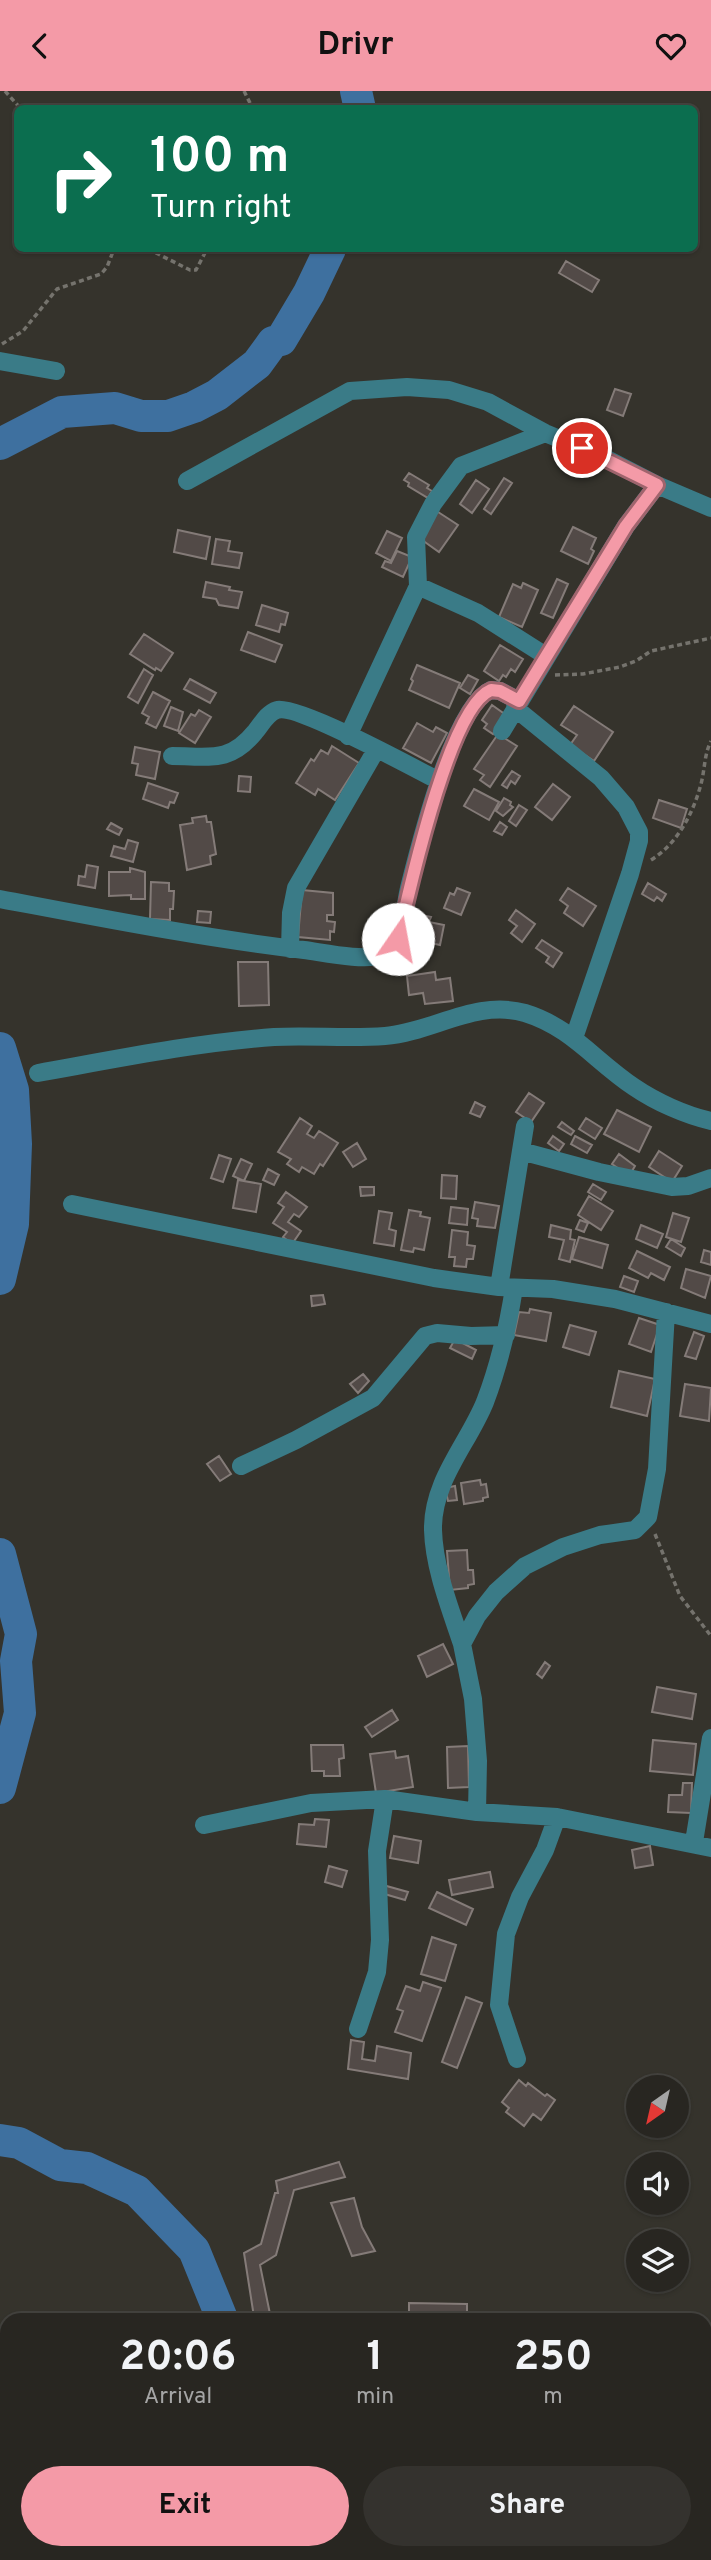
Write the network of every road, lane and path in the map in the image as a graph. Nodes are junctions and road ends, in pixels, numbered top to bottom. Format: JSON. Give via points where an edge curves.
{"nodes":[{"id":1,"x":5,"y":91,"type":"edge"},
{"id":2,"x":17,"y":105,"type":"edge"},
{"id":3,"x":113,"y":252,"type":"edge"},
{"id":4,"x":154,"y":252,"type":"edge"},
{"id":5,"x":206,"y":252,"type":"edge"},
{"id":6,"x":0,"y":345,"type":"edge"},
{"id":7,"x":0,"y":361,"type":"edge"},
{"id":8,"x":56,"y":371,"type":"dead end"},
{"id":9,"x":545,"y":433,"type":"junction"},
{"id":10,"x":187,"y":481,"type":"dead end"},
{"id":11,"x":657,"y":485,"type":"junction"},
{"id":12,"x":711,"y":508,"type":"edge"},
{"id":13,"x":418,"y":586,"type":"junction"},
{"id":14,"x":711,"y":638,"type":"edge"},
{"id":15,"x":546,"y":656,"type":"junction"},
{"id":16,"x":534,"y":675,"type":"junction"},
{"id":17,"x":517,"y":705,"type":"junction"},
{"id":18,"x":502,"y":730,"type":"dead end"},
{"id":19,"x":348,"y":736,"type":"junction"},
{"id":20,"x":711,"y":741,"type":"edge"},
{"id":21,"x":376,"y":750,"type":"junction"},
{"id":22,"x":172,"y":756,"type":"dead end"},
{"id":23,"x":439,"y":781,"type":"junction"},
{"id":24,"x":629,"y":874,"type":"junction"},
{"id":25,"x":0,"y":899,"type":"edge"},
{"id":26,"x":290,"y":949,"type":"junction"},
{"id":27,"x":575,"y":1038,"type":"junction"},
{"id":28,"x":38,"y":1073,"type":"dead end"},
{"id":29,"x":711,"y":1121,"type":"edge"},
{"id":30,"x":525,"y":1126,"type":"dead end"},
{"id":31,"x":520,"y":1151,"type":"junction"},
{"id":32,"x":711,"y":1178,"type":"edge"},
{"id":33,"x":72,"y":1204,"type":"dead end"},
{"id":34,"x":507,"y":1287,"type":"junction"},
{"id":35,"x":666,"y":1312,"type":"junction"},
{"id":36,"x":711,"y":1324,"type":"edge"},
{"id":37,"x":506,"y":1335,"type":"junction"},
{"id":38,"x":241,"y":1466,"type":"dead end"},
{"id":39,"x":648,"y":1517,"type":"junction"},
{"id":40,"x":711,"y":1636,"type":"edge"},
{"id":41,"x":462,"y":1644,"type":"junction"},
{"id":42,"x":711,"y":1738,"type":"edge"},
{"id":43,"x":385,"y":1799,"type":"junction"},
{"id":44,"x":477,"y":1812,"type":"junction"},
{"id":45,"x":557,"y":1817,"type":"junction"},
{"id":46,"x":204,"y":1825,"type":"dead end"},
{"id":47,"x":702,"y":1845,"type":"edge"},
{"id":48,"x":358,"y":2029,"type":"dead end"},
{"id":49,"x":517,"y":2059,"type":"dead end"}],
"edges":[{"from":1,"to":2,"type":"path"},
{"from":3,"to":6,"type":"path","via":[[101,274],[57,289],[23,331]]},
{"from":4,"to":5,"type":"path","via":[[191,270],[196,270]]},
{"from":7,"to":8,"type":"street"},
{"from":9,"to":10,"type":"street","via":[[488,403],[449,390],[350,391]]},
{"from":9,"to":11,"type":"street"},
{"from":9,"to":13,"type":"street","via":[[471,461],[452,475],[418,529]]},
{"from":11,"to":12,"type":"street"},
{"from":11,"to":15,"type":"street","via":[[626,526]]},
{"from":13,"to":15,"type":"street","via":[[478,613]]},
{"from":13,"to":19,"type":"street"},
{"from":14,"to":16,"type":"path","via":[[651,651],[620,667],[583,674]]},
{"from":15,"to":16,"type":"street"},
{"from":16,"to":17,"type":"street"},
{"from":17,"to":18,"type":"street"},
{"from":17,"to":23,"type":"street","via":[[495,690],[480,696]]},
{"from":17,"to":24,"type":"street","via":[[590,768],[626,807],[639,832]]},
{"from":19,"to":21,"type":"street"},
{"from":19,"to":22,"type":"street","via":[[280,708],[231,754]]},
{"from":20,"to":24,"type":"path","via":[[701,785],[679,834],[667,850]]},
{"from":21,"to":23,"type":"street"},
{"from":21,"to":26,"type":"street","via":[[296,888]]},
{"from":23,"to":26,"type":"street","via":[[393,949],[383,955]]},
{"from":24,"to":27,"type":"street"},
{"from":25,"to":26,"type":"street"},
{"from":27,"to":28,"type":"street","via":[[523,1013],[487,1010],[387,1036],[183,1047]]},
{"from":27,"to":29,"type":"street","via":[[634,1088],[692,1117]]},
{"from":30,"to":31,"type":"street"},
{"from":31,"to":32,"type":"street","via":[[671,1187]]},
{"from":31,"to":34,"type":"street"},
{"from":33,"to":34,"type":"street","via":[[434,1279]]},
{"from":34,"to":35,"type":"street","via":[[553,1289]]},
{"from":34,"to":37,"type":"street"},
{"from":35,"to":36,"type":"street"},
{"from":35,"to":39,"type":"street","via":[[657,1469]]},
{"from":37,"to":38,"type":"street","via":[[425,1336],[373,1398]]},
{"from":37,"to":41,"type":"street","via":[[484,1405],[444,1480],[433,1529],[444,1590]]},
{"from":39,"to":40,"type":"path","via":[[680,1596]]},
{"from":39,"to":41,"type":"street","via":[[635,1529],[563,1547],[525,1566],[496,1592]]},
{"from":41,"to":44,"type":"street","via":[[473,1699]]},
{"from":42,"to":47,"type":"street"},
{"from":43,"to":44,"type":"street"},
{"from":43,"to":46,"type":"street","via":[[311,1803]]},
{"from":43,"to":48,"type":"street","via":[[377,1851],[377,1972]]},
{"from":44,"to":45,"type":"street"},
{"from":45,"to":47,"type":"street"},
{"from":45,"to":49,"type":"street","via":[[506,1934],[499,2005]]}]}
